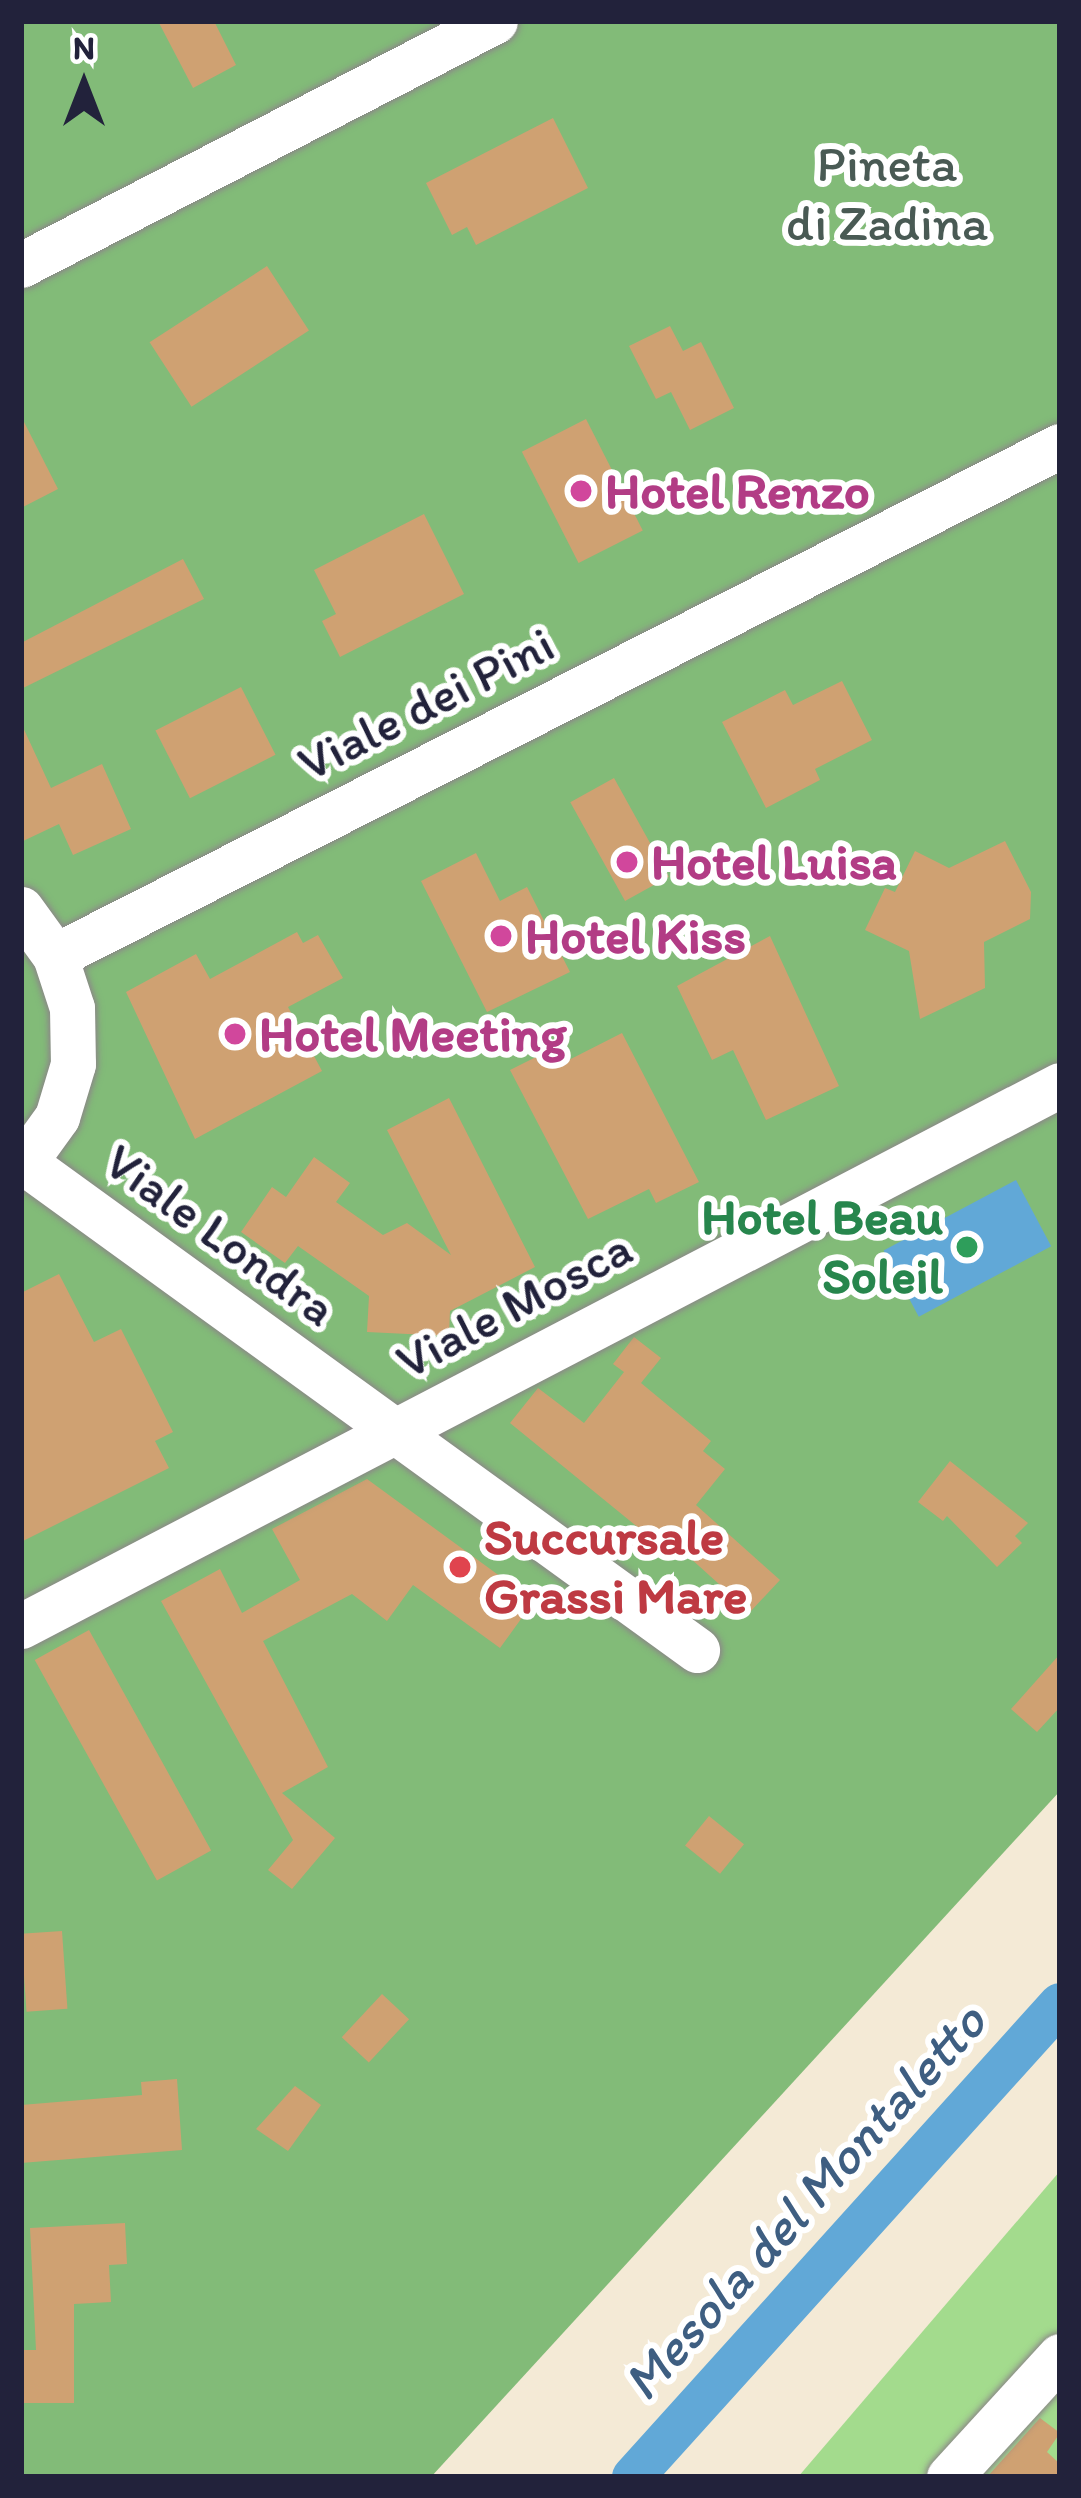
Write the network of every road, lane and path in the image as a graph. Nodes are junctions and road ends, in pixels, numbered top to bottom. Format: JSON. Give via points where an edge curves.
{"nodes":[{"id":1,"x":495,"y":21,"type":"edge"},
{"id":2,"x":21,"y":265,"type":"edge"},
{"id":3,"x":1060,"y":446,"type":"edge"},
{"id":4,"x":21,"y":909,"type":"edge"},
{"id":5,"x":55,"y":956,"type":"junction"},
{"id":6,"x":1060,"y":1085,"type":"edge"},
{"id":7,"x":23,"y":1165,"type":"edge"},
{"id":8,"x":394,"y":1432,"type":"junction"},
{"id":9,"x":21,"y":1626,"type":"edge"},
{"id":10,"x":697,"y":1650,"type":"dead end"},
{"id":11,"x":1058,"y":2361,"type":"edge"},
{"id":12,"x":949,"y":2477,"type":"edge"}],
"edges":[{"from":1,"to":2,"type":"street"},
{"from":3,"to":5,"type":"street","name":"Viale dei Pini"},
{"from":4,"to":5,"type":"street"},
{"from":5,"to":7,"type":"street","via":[[72,1008],[73,1064],[57,1118]]},
{"from":6,"to":8,"type":"street","name":"Viale Mosca"},
{"from":7,"to":8,"type":"street","name":"Viale Londra"},
{"from":8,"to":9,"type":"street","name":"Viale Mosca"},
{"from":8,"to":10,"type":"street","name":"Viale Londra"},
{"from":11,"to":12,"type":"street"}]}
